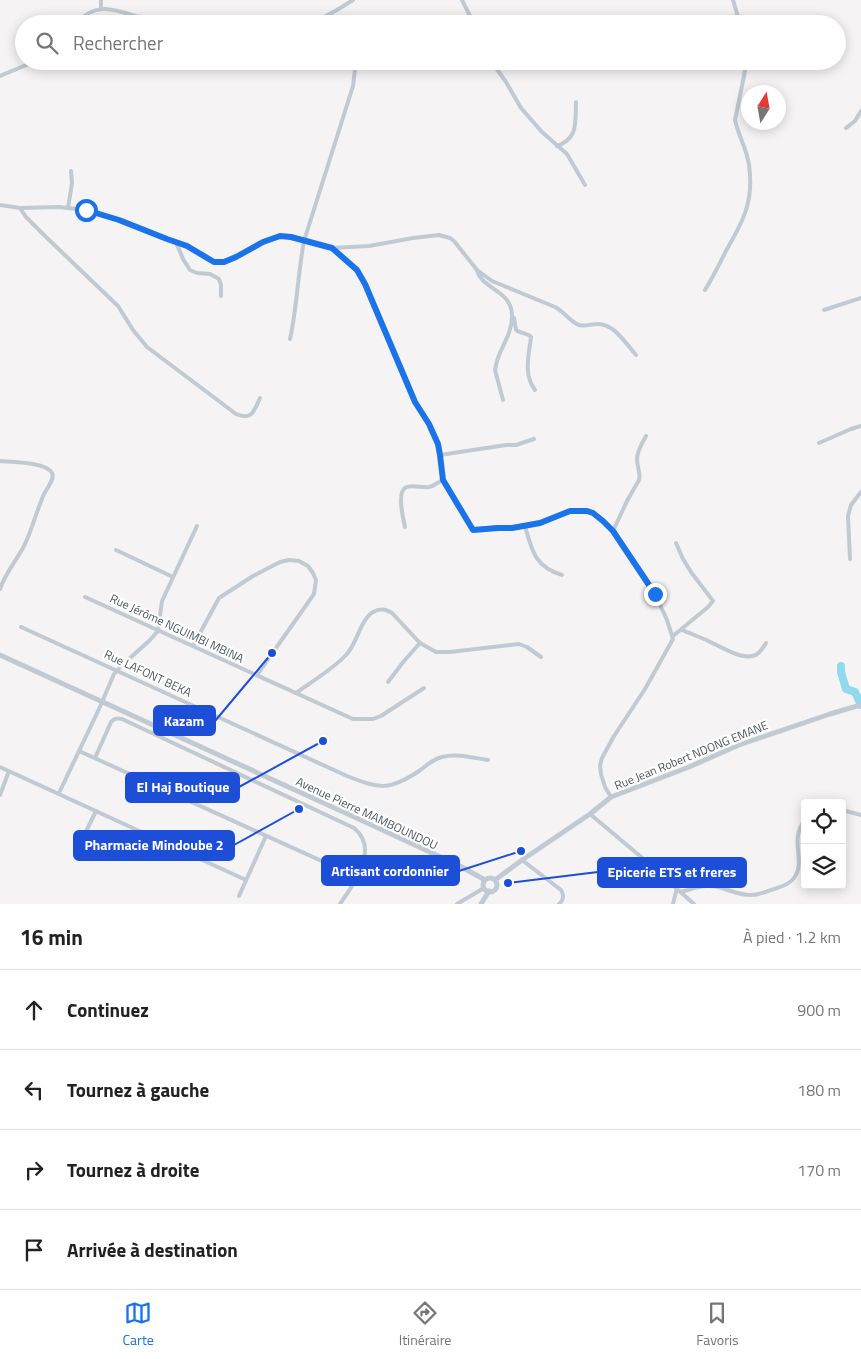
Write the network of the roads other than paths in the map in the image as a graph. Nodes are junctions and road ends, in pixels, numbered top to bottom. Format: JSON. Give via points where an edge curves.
{"nodes":[{"id":1,"x":101,"y":0,"type":"edge"},
{"id":2,"x":353,"y":0,"type":"edge"},
{"id":3,"x":462,"y":0,"type":"edge"},
{"id":4,"x":733,"y":0,"type":"edge"},
{"id":5,"x":100,"y":9,"type":"junction"},
{"id":6,"x":84,"y":15,"type":"edge"},
{"id":7,"x":134,"y":15,"type":"edge"},
{"id":8,"x":329,"y":15,"type":"edge"},
{"id":9,"x":470,"y":15,"type":"edge"},
{"id":10,"x":737,"y":15,"type":"edge"},
{"id":11,"x":15,"y":70,"type":"edge"},
{"id":12,"x":355,"y":70,"type":"edge"},
{"id":13,"x":497,"y":70,"type":"edge"},
{"id":14,"x":745,"y":70,"type":"edge"},
{"id":15,"x":0,"y":76,"type":"edge"},
{"id":16,"x":576,"y":102,"type":"dead end"},
{"id":17,"x":861,"y":111,"type":"edge"},
{"id":18,"x":846,"y":128,"type":"dead end"},
{"id":19,"x":557,"y":146,"type":"junction"},
{"id":20,"x":71,"y":171,"type":"dead end"},
{"id":21,"x":585,"y":185,"type":"dead end"},
{"id":22,"x":0,"y":205,"type":"edge"},
{"id":23,"x":20,"y":208,"type":"junction"},
{"id":24,"x":68,"y":208,"type":"junction"},
{"id":25,"x":304,"y":240,"type":"junction"},
{"id":26,"x":176,"y":242,"type":"junction"},
{"id":27,"x":332,"y":248,"type":"junction"},
{"id":28,"x":477,"y":270,"type":"junction"},
{"id":29,"x":704,"y":290,"type":"dead end"},
{"id":30,"x":221,"y":296,"type":"dead end"},
{"id":31,"x":861,"y":298,"type":"edge"},
{"id":32,"x":824,"y":310,"type":"dead end"},
{"id":33,"x":512,"y":317,"type":"junction"},
{"id":34,"x":290,"y":339,"type":"dead end"},
{"id":35,"x":636,"y":355,"type":"dead end"},
{"id":36,"x":535,"y":390,"type":"dead end"},
{"id":37,"x":260,"y":398,"type":"dead end"},
{"id":38,"x":503,"y":400,"type":"dead end"},
{"id":39,"x":861,"y":426,"type":"edge"},
{"id":40,"x":646,"y":436,"type":"dead end"},
{"id":41,"x":534,"y":439,"type":"dead end"},
{"id":42,"x":820,"y":443,"type":"dead end"},
{"id":43,"x":440,"y":455,"type":"junction"},
{"id":44,"x":0,"y":461,"type":"edge"},
{"id":45,"x":443,"y":480,"type":"junction"},
{"id":46,"x":861,"y":492,"type":"edge"},
{"id":47,"x":196,"y":526,"type":"dead end"},
{"id":48,"x":525,"y":526,"type":"junction"},
{"id":49,"x":405,"y":527,"type":"dead end"},
{"id":50,"x":613,"y":531,"type":"junction"},
{"id":51,"x":676,"y":543,"type":"dead end"},
{"id":52,"x":116,"y":550,"type":"dead end"},
{"id":53,"x":850,"y":559,"type":"dead end"},
{"id":54,"x":562,"y":575,"type":"dead end"},
{"id":55,"x":173,"y":577,"type":"junction"},
{"id":56,"x":0,"y":589,"type":"edge"},
{"id":57,"x":85,"y":597,"type":"dead end"},
{"id":58,"x":22,"y":627,"type":"dead end"},
{"id":59,"x":158,"y":630,"type":"junction"},
{"id":60,"x":682,"y":630,"type":"junction"},
{"id":61,"x":673,"y":636,"type":"junction"},
{"id":62,"x":420,"y":643,"type":"junction"},
{"id":63,"x":766,"y":644,"type":"dead end"},
{"id":64,"x":193,"y":646,"type":"junction"},
{"id":65,"x":0,"y":655,"type":"edge"},
{"id":66,"x":541,"y":657,"type":"dead end"},
{"id":67,"x":117,"y":670,"type":"junction"},
{"id":68,"x":257,"y":676,"type":"junction"},
{"id":69,"x":388,"y":682,"type":"dead end"},
{"id":70,"x":424,"y":688,"type":"dead end"},
{"id":71,"x":296,"y":693,"type":"junction"},
{"id":72,"x":102,"y":702,"type":"junction"},
{"id":73,"x":859,"y":706,"type":"edge"},
{"id":74,"x":79,"y":751,"type":"junction"},
{"id":75,"x":95,"y":758,"type":"junction"},
{"id":76,"x":488,"y":760,"type":"dead end"},
{"id":77,"x":0,"y":767,"type":"edge"},
{"id":78,"x":9,"y":771,"type":"junction"},
{"id":79,"x":59,"y":793,"type":"junction"},
{"id":80,"x":0,"y":795,"type":"edge"},
{"id":81,"x":611,"y":798,"type":"junction"},
{"id":82,"x":96,"y":811,"type":"junction"},
{"id":83,"x":846,"y":811,"type":"edge"},
{"id":84,"x":590,"y":814,"type":"junction"},
{"id":85,"x":861,"y":815,"type":"edge"},
{"id":86,"x":801,"y":825,"type":"edge"},
{"id":87,"x":266,"y":836,"type":"junction"},
{"id":88,"x":76,"y":852,"type":"dead end"},
{"id":89,"x":522,"y":860,"type":"junction"},
{"id":90,"x":357,"y":877,"type":"junction"},
{"id":91,"x":246,"y":880,"type":"junction"},
{"id":92,"x":485,"y":880,"type":"junction"},
{"id":93,"x":495,"y":880,"type":"junction"},
{"id":94,"x":487,"y":890,"type":"junction"},
{"id":95,"x":679,"y":890,"type":"junction"},
{"id":96,"x":239,"y":896,"type":"dead end"},
{"id":97,"x":340,"y":904,"type":"edge"},
{"id":98,"x":457,"y":904,"type":"edge"},
{"id":99,"x":481,"y":904,"type":"edge"},
{"id":100,"x":559,"y":904,"type":"edge"},
{"id":101,"x":673,"y":904,"type":"edge"},
{"id":102,"x":694,"y":904,"type":"edge"}],
"edges":[{"from":1,"to":5,"type":"street"},
{"from":2,"to":8,"type":"street"},
{"from":3,"to":9,"type":"street"},
{"from":4,"to":10,"type":"street"},
{"from":5,"to":6,"type":"street"},
{"from":5,"to":7,"type":"street"},
{"from":11,"to":15,"type":"street"},
{"from":12,"to":25,"type":"street"},
{"from":13,"to":19,"type":"street","via":[[521,108]]},
{"from":14,"to":29,"type":"street","via":[[735,120],[749,164],[746,214]]},
{"from":16,"to":19,"type":"street","via":[[572,138]]},
{"from":17,"to":18,"type":"street"},
{"from":19,"to":21,"type":"street","via":[[567,154]]},
{"from":20,"to":24,"type":"street"},
{"from":22,"to":23,"type":"street"},
{"from":23,"to":24,"type":"street"},
{"from":23,"to":37,"type":"street","via":[[57,249],[118,306],[140,339],[155,354],[242,417],[251,415]]},
{"from":24,"to":26,"type":"street","via":[[113,218]]},
{"from":25,"to":26,"type":"street","via":[[280,236],[219,263]]},
{"from":25,"to":27,"type":"street"},
{"from":25,"to":34,"type":"street"},
{"from":26,"to":30,"type":"street","via":[[190,270],[210,274],[219,280]]},
{"from":27,"to":28,"type":"street","via":[[439,235],[450,238]]},
{"from":27,"to":43,"type":"street","via":[[361,275],[415,402],[438,444]]},
{"from":28,"to":33,"type":"street","via":[[483,280],[506,298]]},
{"from":28,"to":35,"type":"street","via":[[497,283],[555,307],[577,324],[607,326]]},
{"from":31,"to":32,"type":"street"},
{"from":33,"to":36,"type":"street","via":[[516,330],[532,337],[528,375]]},
{"from":33,"to":38,"type":"street","via":[[495,370]]},
{"from":39,"to":42,"type":"street"},
{"from":40,"to":50,"type":"street","via":[[637,456],[639,480]]},
{"from":41,"to":43,"type":"street","via":[[516,445]]},
{"from":43,"to":45,"type":"street"},
{"from":44,"to":56,"type":"street","via":[[46,467],[52,475],[24,546]]},
{"from":45,"to":48,"type":"street","via":[[473,530]]},
{"from":45,"to":49,"type":"street","via":[[431,486],[406,487],[403,490]]},
{"from":46,"to":53,"type":"street","via":[[851,505],[848,516]]},
{"from":47,"to":55,"type":"street"},
{"from":48,"to":50,"type":"street","via":[[576,510],[593,513]]},
{"from":48,"to":54,"type":"street","via":[[537,560],[551,572]]},
{"from":50,"to":61,"type":"street","via":[[655,594]]},
{"from":51,"to":60,"type":"street","via":[[691,572],[713,602]]},
{"from":52,"to":55,"type":"street"},
{"from":55,"to":59,"type":"street","via":[[162,602]]},
{"from":57,"to":59,"type":"street","name":"Rue Jérôme NGUIMBI MBINA"},
{"from":58,"to":67,"type":"street","name":"Rue LAFONT BEKA"},
{"from":59,"to":64,"type":"street","name":"Rue Jérôme NGUIMBI MBINA"},
{"from":59,"to":67,"type":"street"},
{"from":60,"to":61,"type":"street"},
{"from":60,"to":63,"type":"street","via":[[749,657],[759,653]]},
{"from":61,"to":81,"type":"street","via":[[602,758],[602,780]]},
{"from":62,"to":66,"type":"street","via":[[431,650],[443,652],[521,644]]},
{"from":62,"to":69,"type":"street"},
{"from":62,"to":71,"type":"street","via":[[392,613],[379,609],[368,616],[346,655]]},
{"from":64,"to":68,"type":"street","name":"Rue Jérôme NGUIMBI MBINA"},
{"from":64,"to":68,"type":"street","via":[[219,598],[280,562],[299,561],[314,573],[314,594]]},
{"from":65,"to":72,"type":"street","name":"Avenue Pierre MAMBOUNDOU"},
{"from":67,"to":72,"type":"street"},
{"from":67,"to":76,"type":"street","name":"Rue LAFONT BEKA","via":[[366,783],[396,784],[442,757]]},
{"from":68,"to":71,"type":"street","name":"Rue Jérôme NGUIMBI MBINA"},
{"from":70,"to":71,"type":"street","name":"Rue Jérôme NGUIMBI MBINA","via":[[381,716],[365,720],[353,719]]},
{"from":72,"to":74,"type":"street"},
{"from":72,"to":92,"type":"street","name":"Avenue Pierre MAMBOUNDOU"},
{"from":73,"to":81,"type":"street","name":"Rue Jean Robert NDONG EMANE","via":[[739,745]]},
{"from":74,"to":75,"type":"street"},
{"from":74,"to":79,"type":"street"},
{"from":75,"to":87,"type":"street"},
{"from":75,"to":90,"type":"street","via":[[114,719],[128,722],[354,828],[361,837],[365,856]]},
{"from":77,"to":78,"type":"street"},
{"from":78,"to":79,"type":"street"},
{"from":78,"to":80,"type":"street"},
{"from":79,"to":82,"type":"street"},
{"from":81,"to":84,"type":"street","name":"Rue Jean Robert NDONG EMANE"},
{"from":82,"to":88,"type":"street"},
{"from":82,"to":91,"type":"street"},
{"from":83,"to":85,"type":"street"},
{"from":84,"to":89,"type":"street","name":"Rue Jean Robert NDONG EMANE"},
{"from":84,"to":95,"type":"street"},
{"from":86,"to":95,"type":"street","via":[[797,836],[799,865],[793,880],[786,884],[752,895],[713,886]]},
{"from":87,"to":90,"type":"street"},
{"from":87,"to":91,"type":"street"},
{"from":89,"to":93,"type":"street","name":"Rue Jean Robert NDONG EMANE"},
{"from":89,"to":100,"type":"street","via":[[561,890],[563,898]]},
{"from":90,"to":97,"type":"street"},
{"from":91,"to":96,"type":"street"},
{"from":92,"to":93,"type":"street"},
{"from":92,"to":94,"type":"street"},
{"from":93,"to":94,"type":"street","via":[[494,890]]},
{"from":94,"to":98,"type":"street"},
{"from":94,"to":99,"type":"street"},
{"from":95,"to":101,"type":"street"},
{"from":95,"to":102,"type":"street"}]}
